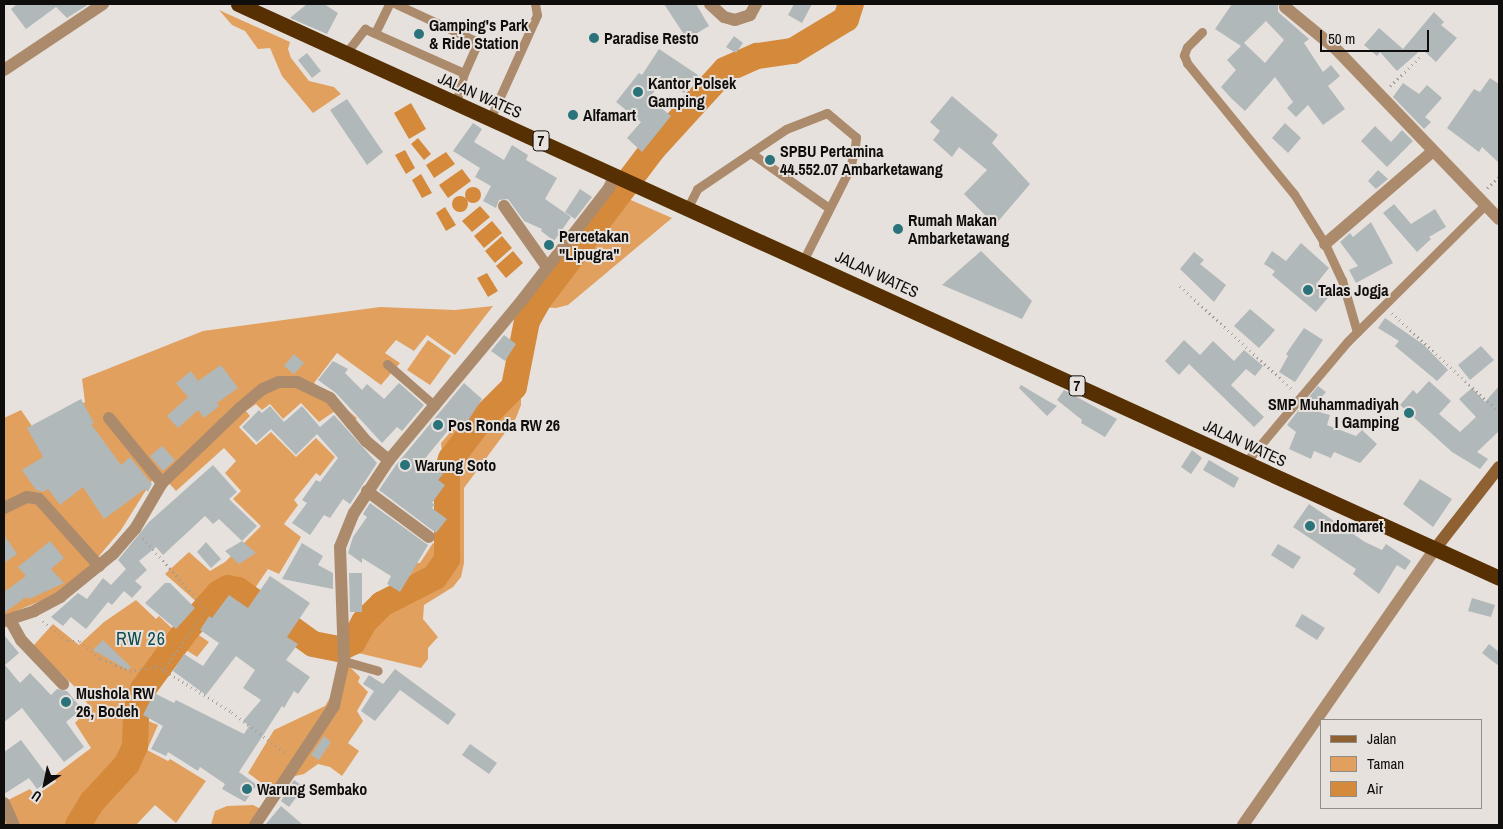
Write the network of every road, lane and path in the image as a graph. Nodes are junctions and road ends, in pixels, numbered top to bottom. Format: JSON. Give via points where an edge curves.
{"nodes":[{"id":1,"x":103,"y":4,"type":"edge"},
{"id":2,"x":238,"y":4,"type":"edge"},
{"id":3,"x":389,"y":4,"type":"edge"},
{"id":4,"x":396,"y":4,"type":"edge"},
{"id":5,"x":535,"y":4,"type":"edge"},
{"id":6,"x":710,"y":4,"type":"edge"},
{"id":7,"x":756,"y":4,"type":"edge"},
{"id":8,"x":1285,"y":7,"type":"dead end"},
{"id":9,"x":1202,"y":32,"type":"dead end"},
{"id":10,"x":375,"y":33,"type":"junction"},
{"id":11,"x":346,"y":53,"type":"junction"},
{"id":12,"x":1420,"y":57,"type":"dead end"},
{"id":13,"x":4,"y":70,"type":"edge"},
{"id":14,"x":464,"y":74,"type":"junction"},
{"id":15,"x":1380,"y":96,"type":"junction"},
{"id":16,"x":456,"y":103,"type":"junction"},
{"id":17,"x":490,"y":119,"type":"junction"},
{"id":18,"x":751,"y":152,"type":"junction"},
{"id":19,"x":1432,"y":152,"type":"junction"},
{"id":20,"x":621,"y":177,"type":"junction"},
{"id":21,"x":504,"y":206,"type":"dead end"},
{"id":22,"x":1485,"y":206,"type":"junction"},
{"id":23,"x":688,"y":207,"type":"junction"},
{"id":24,"x":829,"y":208,"type":"junction"},
{"id":25,"x":1499,"y":219,"type":"edge"},
{"id":26,"x":1325,"y":244,"type":"junction"},
{"id":27,"x":804,"y":259,"type":"junction"},
{"id":28,"x":547,"y":268,"type":"junction"},
{"id":29,"x":1180,"y":286,"type":"dead end"},
{"id":30,"x":1384,"y":306,"type":"junction"},
{"id":31,"x":1357,"y":332,"type":"junction"},
{"id":32,"x":387,"y":364,"type":"dead end"},
{"id":33,"x":1300,"y":397,"type":"junction"},
{"id":34,"x":435,"y":406,"type":"junction"},
{"id":35,"x":1499,"y":412,"type":"edge"},
{"id":36,"x":109,"y":418,"type":"dead end"},
{"id":37,"x":389,"y":460,"type":"junction"},
{"id":38,"x":1246,"y":462,"type":"junction"},
{"id":39,"x":1499,"y":468,"type":"edge"},
{"id":40,"x":162,"y":483,"type":"junction"},
{"id":41,"x":367,"y":491,"type":"junction"},
{"id":42,"x":4,"y":508,"type":"edge"},
{"id":43,"x":135,"y":529,"type":"junction"},
{"id":44,"x":429,"y":537,"type":"dead end"},
{"id":45,"x":1435,"y":549,"type":"junction"},
{"id":46,"x":100,"y":566,"type":"junction"},
{"id":47,"x":1499,"y":578,"type":"edge"},
{"id":48,"x":34,"y":611,"type":"junction"},
{"id":49,"x":7,"y":620,"type":"edge"},
{"id":50,"x":348,"y":661,"type":"junction"},
{"id":51,"x":162,"y":671,"type":"junction"},
{"id":52,"x":378,"y":671,"type":"dead end"},
{"id":53,"x":63,"y":684,"type":"dead end"},
{"id":54,"x":296,"y":760,"type":"junction"},
{"id":55,"x":4,"y":803,"type":"edge"},
{"id":56,"x":14,"y":825,"type":"edge"},
{"id":57,"x":255,"y":825,"type":"edge"},
{"id":58,"x":1243,"y":825,"type":"edge"}],
"edges":[{"from":1,"to":13,"type":"street"},
{"from":2,"to":11,"type":"highway","name":"JALAN WATES","number":"7"},
{"from":3,"to":10,"type":"lane"},
{"from":4,"to":14,"type":"lane","via":[[478,42]]},
{"from":5,"to":17,"type":"lane","via":[[537,15]]},
{"from":6,"to":7,"type":"street","via":[[724,17],[735,20],[750,15]]},
{"from":8,"to":15,"type":"street","via":[[1335,48]]},
{"from":9,"to":26,"type":"lane","via":[[1187,47],[1184,55],[1187,63],[1294,194]]},
{"from":10,"to":11,"type":"lane","via":[[366,28]]},
{"from":10,"to":14,"type":"lane"},
{"from":11,"to":16,"type":"highway","name":"JALAN WATES","number":"7"},
{"from":12,"to":15,"type":"path"},
{"from":14,"to":16,"type":"lane"},
{"from":15,"to":19,"type":"street"},
{"from":16,"to":17,"type":"highway","name":"JALAN WATES","number":"7"},
{"from":17,"to":20,"type":"highway","name":"JALAN WATES","number":"7"},
{"from":18,"to":23,"type":"lane","via":[[697,189]]},
{"from":18,"to":24,"type":"lane"},
{"from":18,"to":24,"type":"lane","via":[[786,129],[828,113],[856,137],[850,168]]},
{"from":19,"to":22,"type":"street"},
{"from":19,"to":26,"type":"street"},
{"from":20,"to":23,"type":"highway","name":"JALAN WATES","number":"7"},
{"from":20,"to":28,"type":"street"},
{"from":21,"to":28,"type":"street"},
{"from":22,"to":25,"type":"street"},
{"from":22,"to":30,"type":"lane"},
{"from":23,"to":27,"type":"highway","name":"JALAN WATES","number":"7"},
{"from":24,"to":27,"type":"lane"},
{"from":26,"to":31,"type":"lane","via":[[1342,280]]},
{"from":27,"to":38,"type":"highway","name":"JALAN WATES","number":"7"},
{"from":28,"to":34,"type":"street"},
{"from":29,"to":33,"type":"path"},
{"from":30,"to":31,"type":"lane"},
{"from":30,"to":35,"type":"path"},
{"from":31,"to":33,"type":"lane"},
{"from":32,"to":34,"type":"lane"},
{"from":33,"to":38,"type":"lane"},
{"from":34,"to":37,"type":"street"},
{"from":36,"to":40,"type":"street"},
{"from":37,"to":40,"type":"street","via":[[366,440],[330,398],[297,382],[279,382],[263,389],[240,408]]},
{"from":37,"to":41,"type":"street"},
{"from":38,"to":45,"type":"highway","name":"JALAN WATES","number":"7"},
{"from":39,"to":45,"type":"street"},
{"from":40,"to":43,"type":"street"},
{"from":41,"to":44,"type":"street"},
{"from":41,"to":50,"type":"street","via":[[340,547],[343,636]]},
{"from":42,"to":46,"type":"street","via":[[27,497],[38,499]]},
{"from":43,"to":46,"type":"street"},
{"from":43,"to":51,"type":"path","via":[[206,610]]},
{"from":45,"to":47,"type":"highway","name":"JALAN WATES","number":"7"},
{"from":45,"to":58,"type":"street"},
{"from":46,"to":48,"type":"street","via":[[60,598]]},
{"from":48,"to":49,"type":"street"},
{"from":48,"to":51,"type":"path","via":[[37,617],[68,641],[80,642],[101,659],[130,671],[157,666]]},
{"from":49,"to":53,"type":"street","via":[[21,640]]},
{"from":50,"to":52,"type":"lane"},
{"from":50,"to":54,"type":"street","via":[[334,706]]},
{"from":51,"to":54,"type":"path","via":[[232,712]]},
{"from":54,"to":57,"type":"street"},
{"from":55,"to":56,"type":"street"}]}
